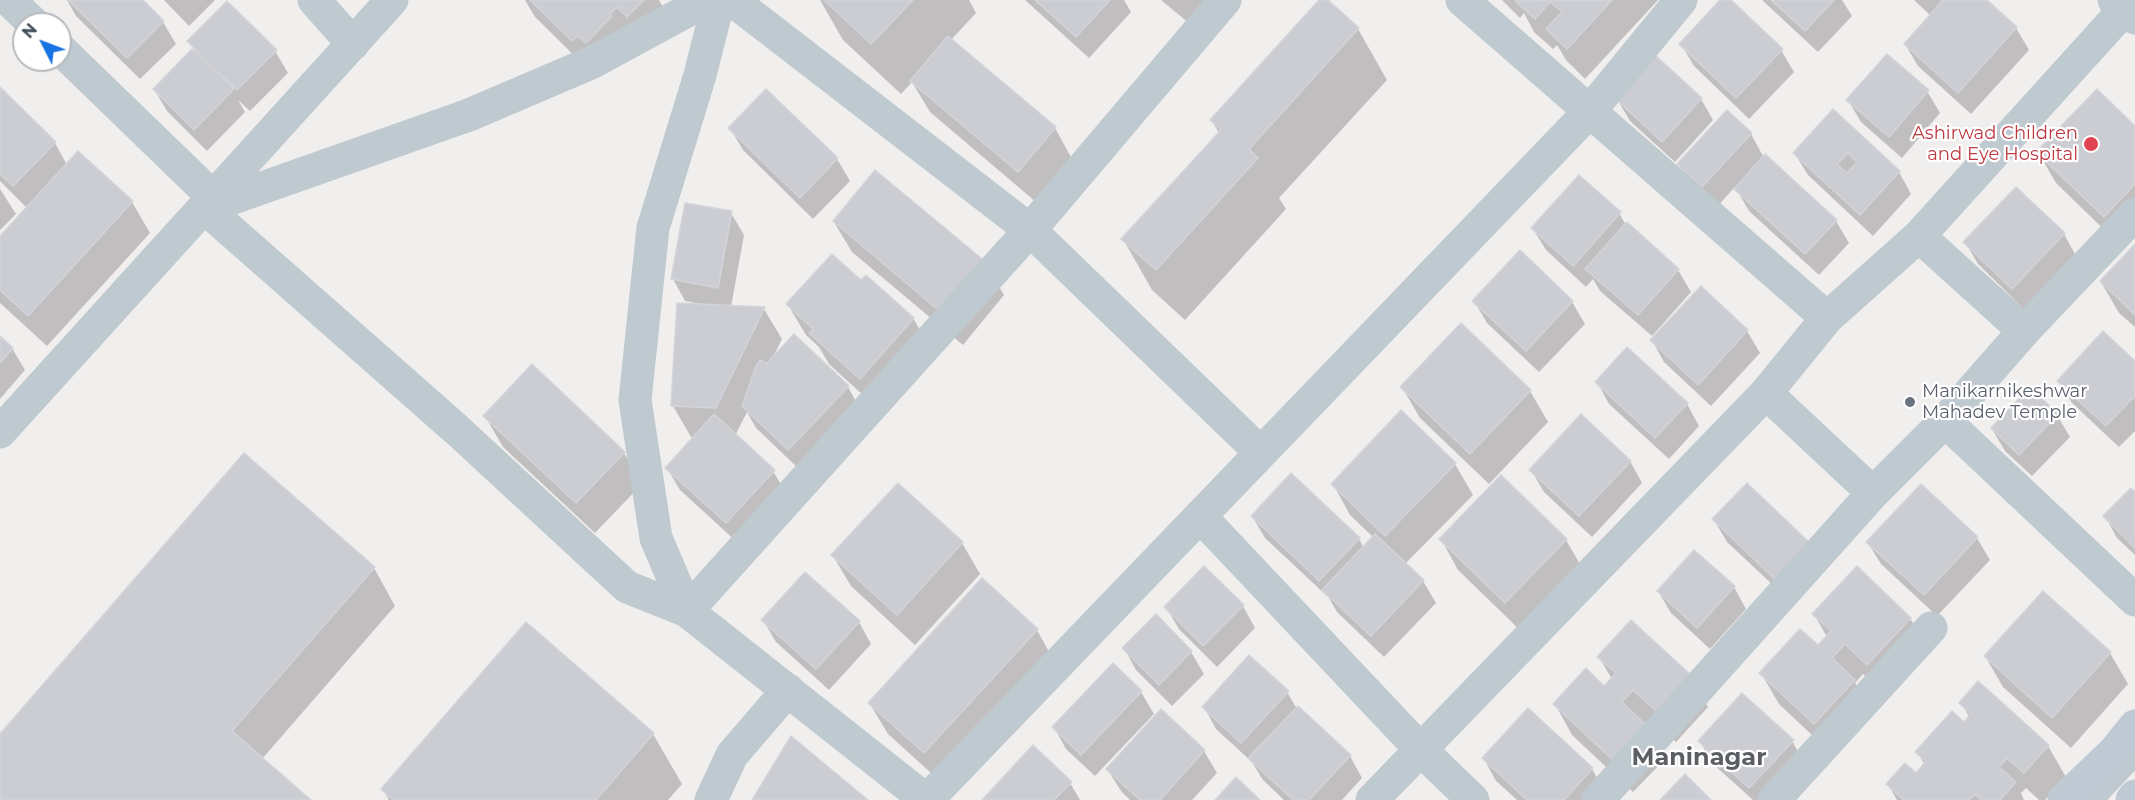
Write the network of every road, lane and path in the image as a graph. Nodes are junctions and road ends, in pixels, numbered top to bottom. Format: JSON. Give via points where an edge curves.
{"nodes":[{"id":1,"x":9,"y":0,"type":"edge"},
{"id":2,"x":314,"y":0,"type":"edge"},
{"id":3,"x":392,"y":0,"type":"edge"},
{"id":4,"x":707,"y":0,"type":"edge"},
{"id":5,"x":719,"y":0,"type":"edge"},
{"id":6,"x":732,"y":0,"type":"edge"},
{"id":7,"x":1225,"y":0,"type":"edge"},
{"id":8,"x":1462,"y":0,"type":"edge"},
{"id":9,"x":1681,"y":0,"type":"edge"},
{"id":10,"x":2127,"y":7,"type":"edge"},
{"id":11,"x":22,"y":12,"type":"edge"},
{"id":12,"x":353,"y":44,"type":"junction"},
{"id":13,"x":72,"y":61,"type":"edge"},
{"id":14,"x":1590,"y":111,"type":"junction"},
{"id":15,"x":209,"y":203,"type":"junction"},
{"id":16,"x":2135,"y":214,"type":"edge"},
{"id":17,"x":1030,"y":230,"type":"junction"},
{"id":18,"x":1919,"y":236,"type":"junction"},
{"id":19,"x":1827,"y":318,"type":"junction"},
{"id":20,"x":2024,"y":331,"type":"junction"},
{"id":21,"x":1767,"y":393,"type":"junction"},
{"id":22,"x":1945,"y":421,"type":"junction"},
{"id":23,"x":1,"y":429,"type":"edge"},
{"id":24,"x":1261,"y":453,"type":"junction"},
{"id":25,"x":1873,"y":493,"type":"junction"},
{"id":26,"x":1200,"y":516,"type":"junction"},
{"id":27,"x":2135,"y":600,"type":"edge"},
{"id":28,"x":687,"y":611,"type":"junction"},
{"id":29,"x":1931,"y":628,"type":"dead end"},
{"id":30,"x":788,"y":690,"type":"junction"},
{"id":31,"x":2135,"y":726,"type":"edge"},
{"id":32,"x":1421,"y":750,"type":"junction"},
{"id":33,"x":2135,"y":755,"type":"edge"},
{"id":34,"x":2135,"y":796,"type":"edge"},
{"id":35,"x":711,"y":800,"type":"edge"},
{"id":36,"x":927,"y":800,"type":"edge"},
{"id":37,"x":1372,"y":800,"type":"edge"},
{"id":38,"x":1473,"y":800,"type":"edge"},
{"id":39,"x":1598,"y":800,"type":"edge"},
{"id":40,"x":1774,"y":800,"type":"edge"},
{"id":41,"x":2064,"y":800,"type":"edge"},
{"id":42,"x":2093,"y":800,"type":"edge"},
{"id":43,"x":2132,"y":800,"type":"edge"}],
"edges":[{"from":1,"to":11,"type":"street"},
{"from":2,"to":12,"type":"street"},
{"from":3,"to":12,"type":"street"},
{"from":4,"to":15,"type":"street","via":[[593,62],[469,115]]},
{"from":5,"to":28,"type":"street","via":[[653,228],[635,400],[656,538]]},
{"from":6,"to":17,"type":"street"},
{"from":7,"to":17,"type":"street"},
{"from":8,"to":14,"type":"street"},
{"from":9,"to":14,"type":"street"},
{"from":10,"to":18,"type":"street"},
{"from":12,"to":15,"type":"street"},
{"from":13,"to":15,"type":"street"},
{"from":14,"to":19,"type":"street"},
{"from":14,"to":24,"type":"street"},
{"from":15,"to":23,"type":"street"},
{"from":15,"to":28,"type":"street","via":[[627,587]]},
{"from":16,"to":20,"type":"street"},
{"from":17,"to":24,"type":"street"},
{"from":17,"to":28,"type":"street"},
{"from":18,"to":19,"type":"street"},
{"from":18,"to":20,"type":"street"},
{"from":19,"to":21,"type":"street"},
{"from":20,"to":22,"type":"street"},
{"from":21,"to":25,"type":"street"},
{"from":21,"to":32,"type":"street"},
{"from":22,"to":25,"type":"street"},
{"from":22,"to":27,"type":"street"},
{"from":24,"to":26,"type":"street"},
{"from":25,"to":39,"type":"street"},
{"from":26,"to":32,"type":"street"},
{"from":26,"to":36,"type":"street"},
{"from":28,"to":30,"type":"street"},
{"from":29,"to":40,"type":"street"},
{"from":30,"to":35,"type":"street","via":[[732,755]]},
{"from":30,"to":36,"type":"street"},
{"from":31,"to":41,"type":"main road"},
{"from":32,"to":37,"type":"street"},
{"from":32,"to":38,"type":"street"},
{"from":33,"to":42,"type":"lane"},
{"from":34,"to":43,"type":"main road"}]}
